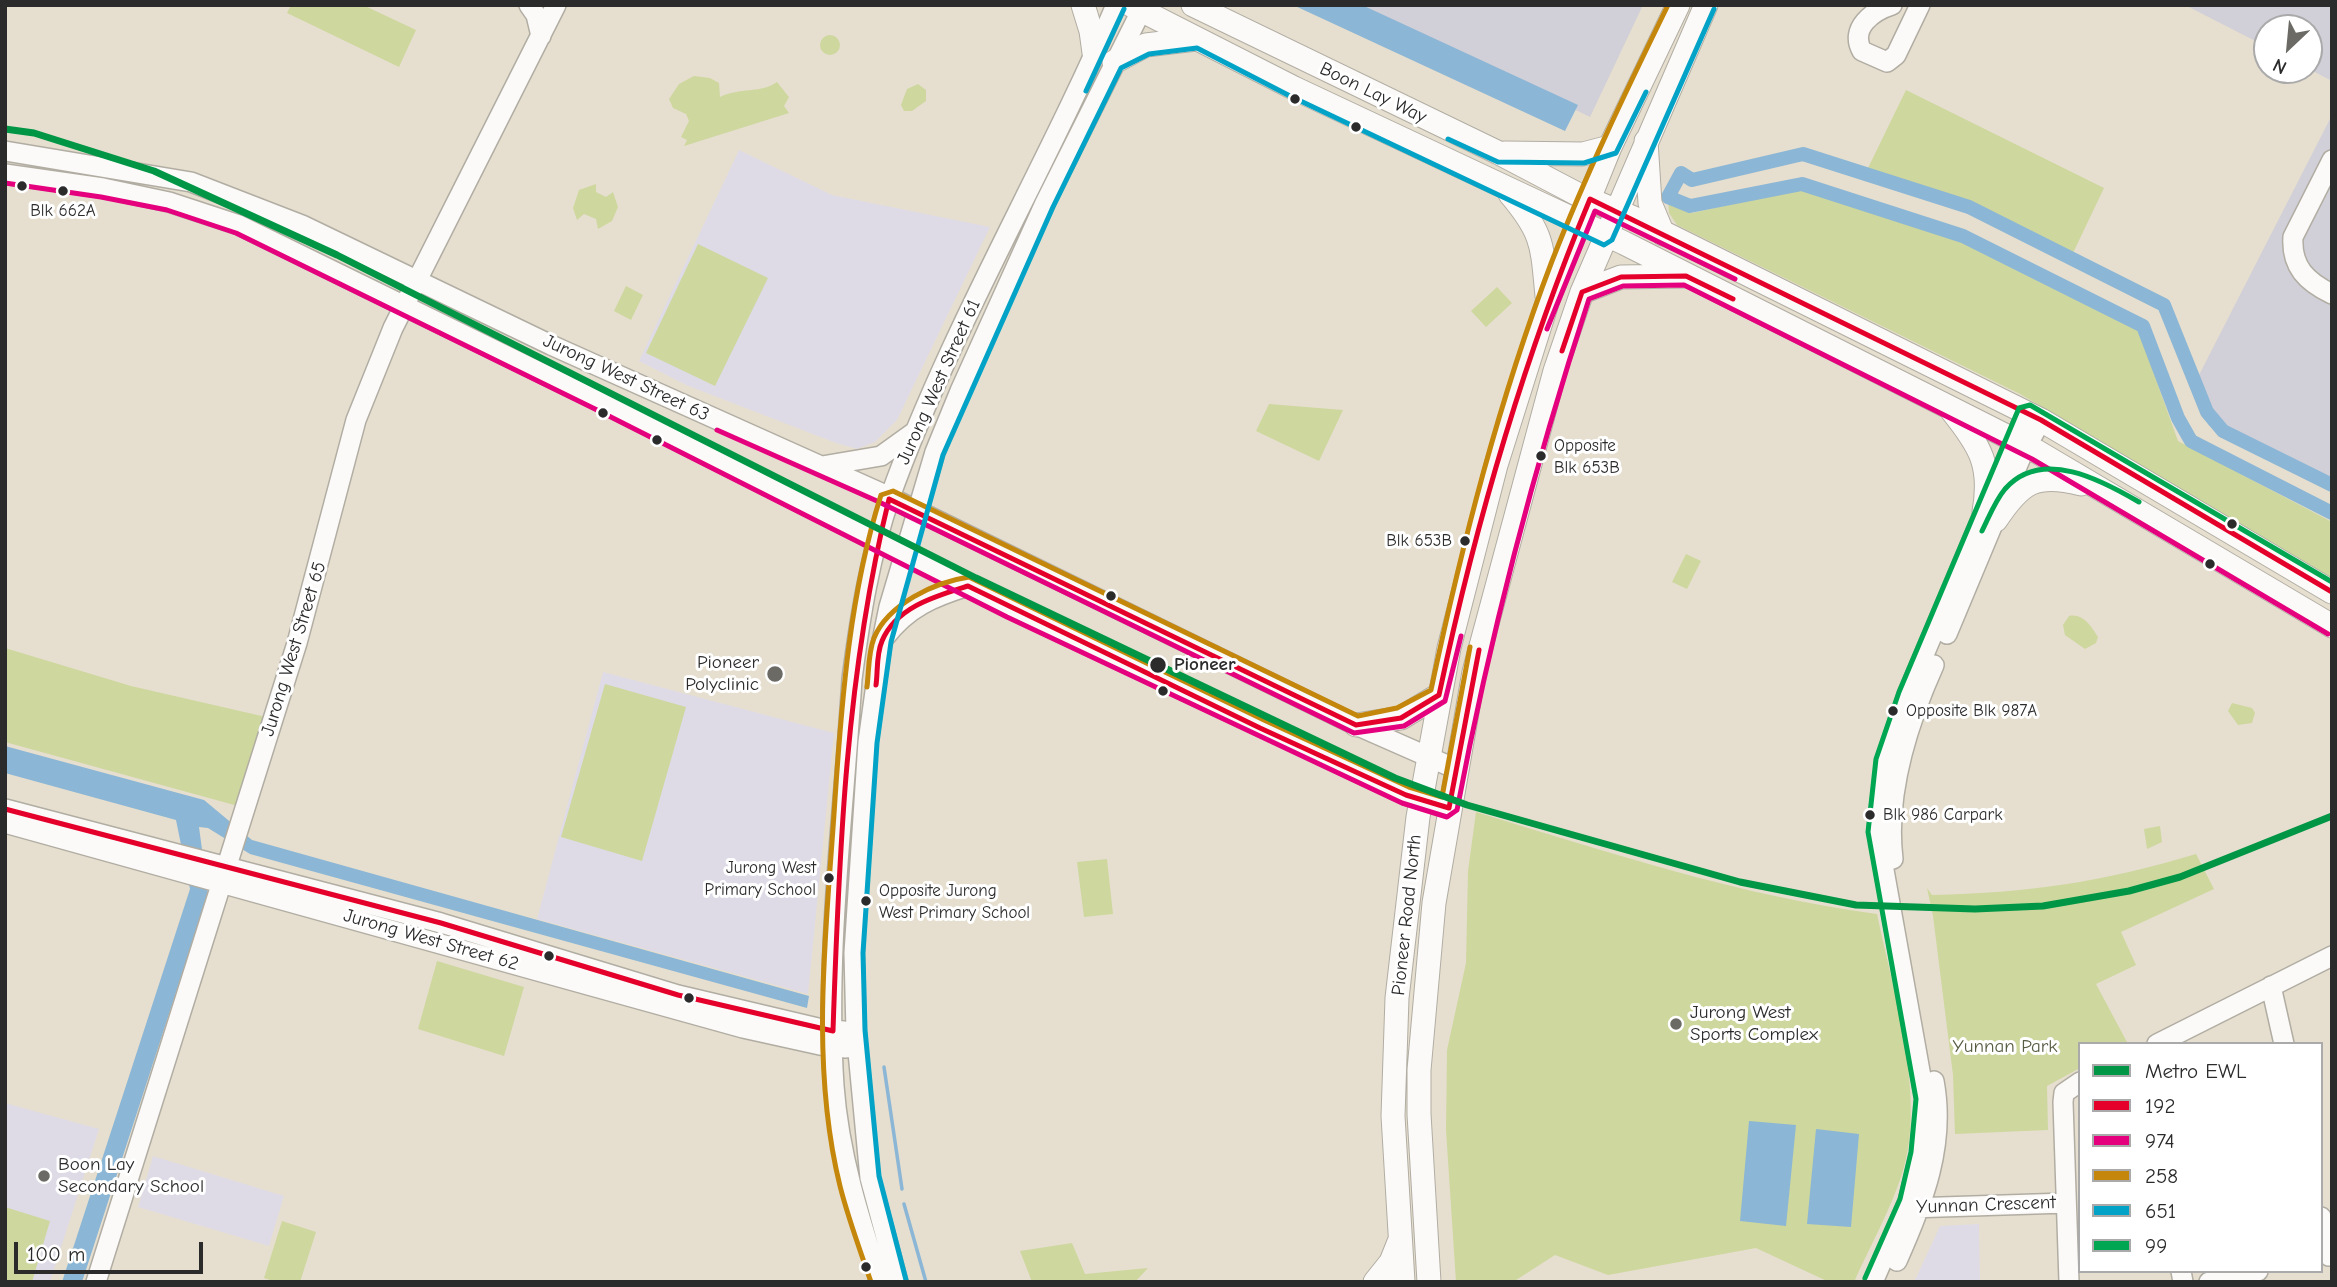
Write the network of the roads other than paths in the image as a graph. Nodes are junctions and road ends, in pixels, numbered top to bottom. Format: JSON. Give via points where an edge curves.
{"nodes":[{"id":1,"x":529,"y":5,"type":"edge"},
{"id":2,"x":556,"y":5,"type":"edge"},
{"id":3,"x":1083,"y":5,"type":"edge"},
{"id":4,"x":1116,"y":5,"type":"edge"},
{"id":5,"x":1194,"y":5,"type":"edge"},
{"id":6,"x":1678,"y":5,"type":"edge"},
{"id":7,"x":1706,"y":5,"type":"edge"},
{"id":8,"x":1892,"y":5,"type":"edge"},
{"id":9,"x":1920,"y":5,"type":"edge"},
{"id":10,"x":1139,"y":7,"type":"edge"},
{"id":11,"x":541,"y":36,"type":"junction"},
{"id":12,"x":1199,"y":39,"type":"junction"},
{"id":13,"x":1104,"y":58,"type":"junction"},
{"id":14,"x":1646,"y":137,"type":"junction"},
{"id":15,"x":1610,"y":147,"type":"junction"},
{"id":16,"x":5,"y":151,"type":"edge"},
{"id":17,"x":1499,"y":153,"type":"junction"},
{"id":18,"x":2332,"y":160,"type":"edge"},
{"id":19,"x":5,"y":174,"type":"edge"},
{"id":20,"x":1506,"y":189,"type":"junction"},
{"id":21,"x":1590,"y":199,"type":"junction"},
{"id":22,"x":1615,"y":210,"type":"junction"},
{"id":23,"x":1579,"y":224,"type":"junction"},
{"id":24,"x":1662,"y":234,"type":"junction"},
{"id":25,"x":1604,"y":236,"type":"junction"},
{"id":26,"x":1686,"y":276,"type":"junction"},
{"id":27,"x":418,"y":278,"type":"junction"},
{"id":28,"x":1581,"y":292,"type":"junction"},
{"id":29,"x":2332,"y":294,"type":"edge"},
{"id":30,"x":1548,"y":300,"type":"junction"},
{"id":31,"x":404,"y":306,"type":"junction"},
{"id":32,"x":1948,"y":405,"type":"junction"},
{"id":33,"x":2033,"y":416,"type":"junction"},
{"id":34,"x":915,"y":430,"type":"junction"},
{"id":35,"x":2020,"y":443,"type":"junction"},
{"id":36,"x":2115,"y":465,"type":"junction"},
{"id":37,"x":818,"y":466,"type":"junction"},
{"id":38,"x":2101,"y":490,"type":"junction"},
{"id":39,"x":890,"y":499,"type":"junction"},
{"id":40,"x":918,"y":512,"type":"junction"},
{"id":41,"x":1990,"y":516,"type":"junction"},
{"id":42,"x":877,"y":541,"type":"junction"},
{"id":43,"x":905,"y":554,"type":"junction"},
{"id":44,"x":968,"y":586,"type":"junction"},
{"id":45,"x":2332,"y":592,"type":"edge"},
{"id":46,"x":2332,"y":626,"type":"edge"},
{"id":47,"x":882,"y":641,"type":"junction"},
{"id":48,"x":1439,"y":695,"type":"junction"},
{"id":49,"x":1356,"y":725,"type":"junction"},
{"id":50,"x":1427,"y":758,"type":"junction"},
{"id":51,"x":1456,"y":769,"type":"junction"},
{"id":52,"x":1421,"y":799,"type":"junction"},
{"id":53,"x":5,"y":808,"type":"edge"},
{"id":54,"x":1450,"y":808,"type":"junction"},
{"id":55,"x":5,"y":822,"type":"edge"},
{"id":56,"x":224,"y":876,"type":"junction"},
{"id":57,"x":2332,"y":956,"type":"edge"},
{"id":58,"x":2271,"y":986,"type":"junction"},
{"id":59,"x":833,"y":1039,"type":"junction"},
{"id":60,"x":857,"y":1040,"type":"junction"},
{"id":61,"x":2161,"y":1042,"type":"edge"},
{"id":62,"x":2284,"y":1042,"type":"edge"},
{"id":63,"x":2078,"y":1083,"type":"edge"},
{"id":64,"x":2066,"y":1203,"type":"junction"},
{"id":65,"x":1912,"y":1208,"type":"junction"},
{"id":66,"x":2323,"y":1230,"type":"edge"},
{"id":67,"x":1401,"y":1239,"type":"junction"},
{"id":68,"x":2327,"y":1256,"type":"edge"},
{"id":69,"x":2249,"y":1273,"type":"edge"},
{"id":70,"x":96,"y":1282,"type":"edge"},
{"id":71,"x":880,"y":1282,"type":"edge"},
{"id":72,"x":898,"y":1282,"type":"edge"},
{"id":73,"x":1376,"y":1282,"type":"edge"},
{"id":74,"x":1403,"y":1282,"type":"edge"},
{"id":75,"x":1429,"y":1282,"type":"edge"},
{"id":76,"x":1873,"y":1282,"type":"edge"},
{"id":77,"x":1887,"y":1282,"type":"edge"},
{"id":78,"x":2068,"y":1282,"type":"edge"},
{"id":79,"x":2209,"y":1282,"type":"edge"}],
"edges":[{"from":1,"to":11,"type":"street"},
{"from":2,"to":11,"type":"street","name":"Jurong West Street 65"},
{"from":3,"to":13,"type":"main road"},
{"from":4,"to":13,"type":"street","name":"Jurong West Street 61"},
{"from":5,"to":17,"type":"main road","name":"Boon Lay Way"},
{"from":6,"to":15,"type":"main road","name":"Pioneer Road North"},
{"from":7,"to":14,"type":"main road","name":"Pioneer Road North"},
{"from":8,"to":9,"type":"street","via":[[1867,17],[1858,35],[1862,51],[1887,62],[1896,55]]},
{"from":10,"to":12,"type":"main road","name":"Boon Lay Way"},
{"from":10,"to":13,"type":"street","name":"Jurong West Street 61"},
{"from":11,"to":27,"type":"street","name":"Jurong West Street 65"},
{"from":12,"to":13,"type":"main road","via":[[1146,45]]},
{"from":12,"to":20,"type":"main road","name":"Boon Lay Way"},
{"from":13,"to":34,"type":"street","name":"Jurong West Street 61"},
{"from":13,"to":40,"type":"street","name":"Jurong West Street 61","via":[[935,452]]},
{"from":14,"to":22,"type":"main road","name":"Pioneer Road North"},
{"from":14,"to":24,"type":"main road","via":[[1650,202]]},
{"from":15,"to":17,"type":"main road","via":[[1583,154]]},
{"from":15,"to":21,"type":"main road","name":"Pioneer Road North"},
{"from":16,"to":27,"type":"street","name":"Jurong West Street 63","via":[[191,183],[302,225]]},
{"from":17,"to":21,"type":"main road","name":"Boon Lay Way"},
{"from":18,"to":29,"type":"street","via":[[2293,237],[2295,262],[2304,276]]},
{"from":19,"to":31,"type":"street","name":"Jurong West Street 63","via":[[169,202],[227,221]]},
{"from":20,"to":23,"type":"main road","name":"Boon Lay Way"},
{"from":20,"to":30,"type":"main road","via":[[1541,240]]},
{"from":21,"to":22,"type":"main road","name":"Boon Lay Way"},
{"from":21,"to":23,"type":"main road","name":"Pioneer Road North"},
{"from":22,"to":24,"type":"main road","name":"Boon Lay Way"},
{"from":22,"to":25,"type":"main road","name":"Pioneer Road North"},
{"from":23,"to":25,"type":"main road","name":"Boon Lay Way"},
{"from":23,"to":30,"type":"main road","name":"Pioneer Road North"},
{"from":24,"to":33,"type":"main road","name":"Boon Lay Way"},
{"from":25,"to":26,"type":"main road","name":"Boon Lay Way"},
{"from":25,"to":28,"type":"main road","name":"Pioneer Road North"},
{"from":26,"to":28,"type":"main road","via":[[1621,277]]},
{"from":26,"to":32,"type":"main road","name":"Boon Lay Way"},
{"from":27,"to":31,"type":"street","name":"Jurong West Street 65"},
{"from":27,"to":37,"type":"street","name":"Jurong West Street 63","via":[[551,345]]},
{"from":28,"to":51,"type":"main road","name":"Pioneer Road North","via":[[1488,614]]},
{"from":30,"to":48,"type":"main road","name":"Pioneer Road North","via":[[1485,504]]},
{"from":31,"to":42,"type":"street","name":"Jurong West Street 63"},
{"from":31,"to":56,"type":"street","name":"Jurong West Street 65","via":[[356,420],[297,643]]},
{"from":32,"to":35,"type":"main road","name":"Boon Lay Way"},
{"from":32,"to":41,"type":"main road","via":[[1982,451]]},
{"from":33,"to":35,"type":"street"},
{"from":33,"to":36,"type":"main road","name":"Boon Lay Way"},
{"from":34,"to":37,"type":"street","via":[[881,456]]},
{"from":34,"to":39,"type":"street","name":"Jurong West Street 61"},
{"from":35,"to":38,"type":"main road","name":"Boon Lay Way"},
{"from":35,"to":41,"type":"street"},
{"from":36,"to":38,"type":"main road"},
{"from":36,"to":45,"type":"main road","name":"Boon Lay Way"},
{"from":37,"to":39,"type":"street","name":"Jurong West Street 63"},
{"from":38,"to":41,"type":"main road","via":[[2059,478],[2033,482],[2014,492]]},
{"from":38,"to":46,"type":"main road"},
{"from":39,"to":40,"type":"street","name":"Jurong West Street 63"},
{"from":39,"to":42,"type":"street","name":"Jurong West Street 61"},
{"from":40,"to":43,"type":"street","name":"Jurong West Street 61"},
{"from":40,"to":49,"type":"street","name":"Jurong West Street 63"},
{"from":41,"to":65,"type":"street","via":[[1892,735],[1877,831],[1925,1099]]},
{"from":42,"to":43,"type":"street","name":"Jurong West Street 63"},
{"from":42,"to":59,"type":"street","name":"Jurong West Street 61","via":[[852,678],[833,961]]},
{"from":43,"to":44,"type":"street","name":"Jurong West Street 63"},
{"from":43,"to":47,"type":"street","name":"Jurong West Street 61"},
{"from":44,"to":47,"type":"street","via":[[923,601],[897,620]]},
{"from":44,"to":52,"type":"street","name":"Jurong West Street 63","via":[[1260,728]]},
{"from":47,"to":60,"type":"street","name":"Jurong West Street 61","via":[[868,742],[853,953]]},
{"from":48,"to":49,"type":"main road","via":[[1401,718]]},
{"from":48,"to":50,"type":"main road","name":"Pioneer Road North"},
{"from":49,"to":50,"type":"street","name":"Jurong West Street 63"},
{"from":50,"to":51,"type":"street","name":"Jurong West Street 63"},
{"from":50,"to":52,"type":"main road","name":"Pioneer Road North"},
{"from":51,"to":54,"type":"main road","name":"Pioneer Road North"},
{"from":52,"to":54,"type":"street","name":"Jurong West Street 63"},
{"from":52,"to":67,"type":"main road","name":"Pioneer Road North","via":[[1397,998],[1393,1116]]},
{"from":53,"to":56,"type":"street","name":"Jurong West Street 62"},
{"from":54,"to":75,"type":"main road","name":"Pioneer Road North","via":[[1434,903],[1419,1070]]},
{"from":55,"to":56,"type":"street","name":"Jurong West Street 62"},
{"from":56,"to":59,"type":"street","name":"Jurong West Street 62","via":[[440,923]]},
{"from":56,"to":70,"type":"street","name":"Jurong West Street 65"},
{"from":57,"to":58,"type":"street"},
{"from":58,"to":61,"type":"street"},
{"from":58,"to":62,"type":"street"},
{"from":59,"to":60,"type":"street","name":"Jurong West Street 62"},
{"from":59,"to":71,"type":"street","name":"Jurong West Street 61","via":[[834,1087],[848,1183]]},
{"from":60,"to":72,"type":"street","name":"Jurong West Street 61","via":[[870,1178]]},
{"from":63,"to":64,"type":"street","name":"Yunnan Crescent","via":[[2064,1093],[2063,1102]]},
{"from":64,"to":65,"type":"street","name":"Yunnan Crescent"},
{"from":64,"to":78,"type":"street","name":"Yunnan Crescent"},
{"from":65,"to":76,"type":"street"},
{"from":65,"to":77,"type":"street"},
{"from":66,"to":68,"type":"street"},
{"from":67,"to":73,"type":"main road"},
{"from":67,"to":74,"type":"main road","name":"Pioneer Road North"},
{"from":69,"to":79,"type":"street"}]}
